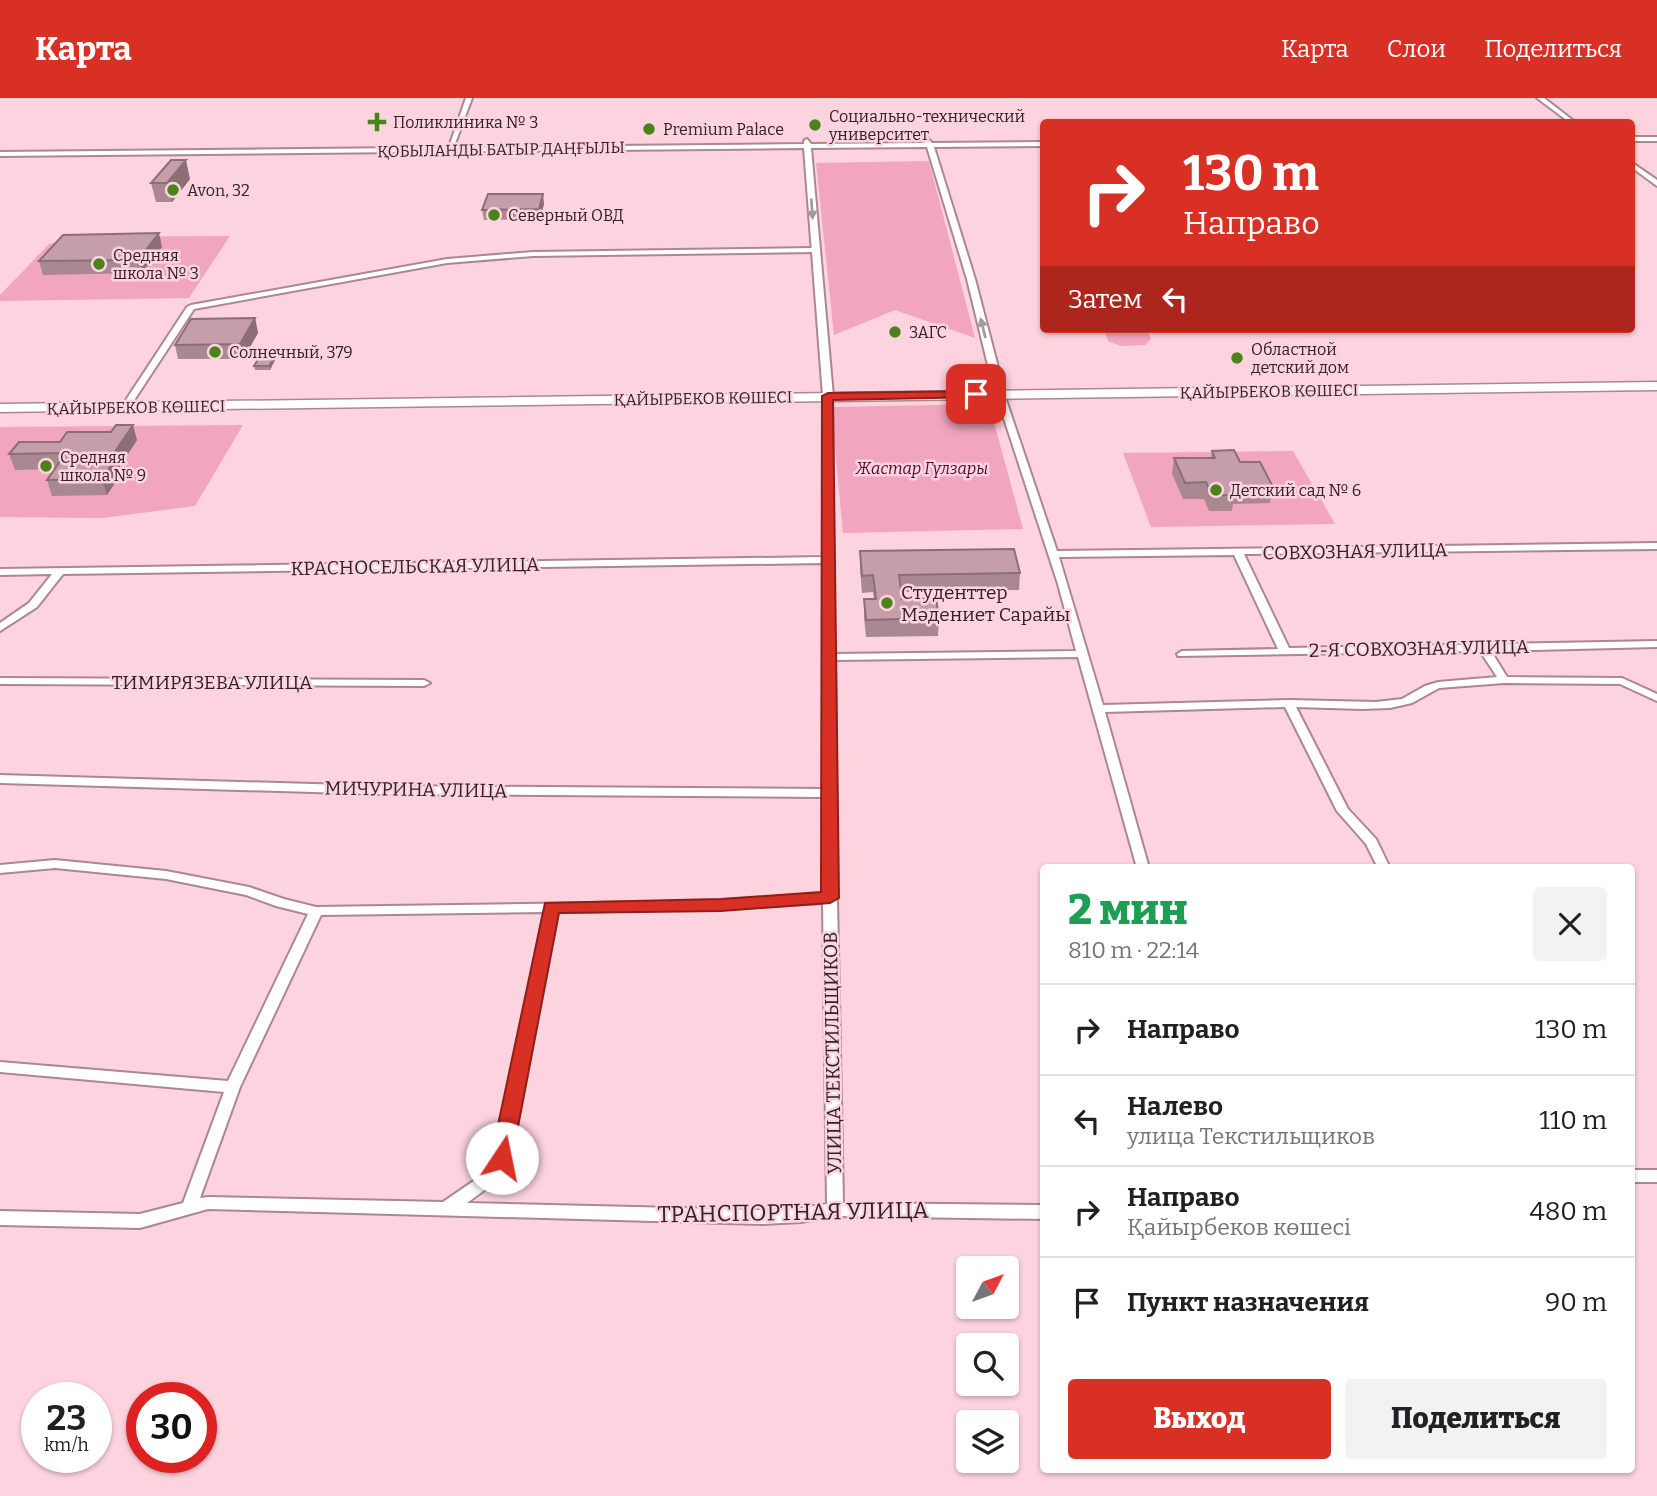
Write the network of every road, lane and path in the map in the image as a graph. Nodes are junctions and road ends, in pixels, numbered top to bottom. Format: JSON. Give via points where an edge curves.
{"nodes":[{"id":1,"x":469,"y":98,"type":"edge"},
{"id":2,"x":1540,"y":98,"type":"edge"},
{"id":3,"x":1568,"y":119,"type":"edge"},
{"id":4,"x":1635,"y":139,"type":"edge"},
{"id":5,"x":1657,"y":139,"type":"edge"},
{"id":6,"x":1040,"y":141,"type":"edge"},
{"id":7,"x":928,"y":143,"type":"junction"},
{"id":8,"x":807,"y":144,"type":"junction"},
{"id":9,"x":451,"y":147,"type":"junction"},
{"id":10,"x":0,"y":151,"type":"edge"},
{"id":11,"x":1635,"y":167,"type":"edge"},
{"id":12,"x":1657,"y":184,"type":"edge"},
{"id":13,"x":814,"y":250,"type":"junction"},
{"id":14,"x":1657,"y":386,"type":"edge"},
{"id":15,"x":1000,"y":394,"type":"junction"},
{"id":16,"x":828,"y":396,"type":"junction"},
{"id":17,"x":126,"y":406,"type":"junction"},
{"id":18,"x":0,"y":408,"type":"edge"},
{"id":19,"x":1657,"y":546,"type":"edge"},
{"id":20,"x":1238,"y":553,"type":"junction"},
{"id":21,"x":1053,"y":554,"type":"junction"},
{"id":22,"x":829,"y":560,"type":"junction"},
{"id":23,"x":0,"y":572,"type":"edge"},
{"id":24,"x":59,"y":572,"type":"junction"},
{"id":25,"x":0,"y":628,"type":"edge"},
{"id":26,"x":1657,"y":644,"type":"edge"},
{"id":27,"x":1483,"y":647,"type":"junction"},
{"id":28,"x":1284,"y":650,"type":"junction"},
{"id":29,"x":1082,"y":654,"type":"junction"},
{"id":30,"x":1182,"y":654,"type":"dead end"},
{"id":31,"x":830,"y":657,"type":"junction"},
{"id":32,"x":1504,"y":680,"type":"junction"},
{"id":33,"x":0,"y":681,"type":"edge"},
{"id":34,"x":424,"y":683,"type":"dead end"},
{"id":35,"x":1657,"y":698,"type":"edge"},
{"id":36,"x":1289,"y":703,"type":"junction"},
{"id":37,"x":1097,"y":709,"type":"junction"},
{"id":38,"x":0,"y":779,"type":"edge"},
{"id":39,"x":831,"y":793,"type":"junction"},
{"id":40,"x":1142,"y":864,"type":"edge"},
{"id":41,"x":1382,"y":864,"type":"edge"},
{"id":42,"x":0,"y":869,"type":"edge"},
{"id":43,"x":830,"y":898,"type":"junction"},
{"id":44,"x":551,"y":908,"type":"junction"},
{"id":45,"x":316,"y":911,"type":"junction"},
{"id":46,"x":0,"y":1067,"type":"edge"},
{"id":47,"x":233,"y":1087,"type":"junction"},
{"id":48,"x":1657,"y":1176,"type":"edge"},
{"id":49,"x":1635,"y":1177,"type":"edge"},
{"id":50,"x":449,"y":1207,"type":"junction"},
{"id":51,"x":189,"y":1208,"type":"junction"},
{"id":52,"x":835,"y":1209,"type":"junction"},
{"id":53,"x":1040,"y":1212,"type":"edge"},
{"id":54,"x":0,"y":1218,"type":"edge"}],
"edges":[{"from":1,"to":9,"type":"street"},
{"from":2,"to":3,"type":"street"},
{"from":4,"to":5,"type":"street"},
{"from":6,"to":7,"type":"street","name":"ҚОБЫЛАНДЫ БАТЫР ДАҢҒЫЛЫ"},
{"from":7,"to":8,"type":"street","name":"ҚОБЫЛАНДЫ БАТЫР ДАҢҒЫЛЫ"},
{"from":15,"to":7,"type":"street","one_way":true,"via":[[971,279]]},
{"from":8,"to":9,"type":"street","name":"ҚОБЫЛАНДЫ БАТЫР ДАҢҒЫЛЫ"},
{"from":8,"to":13,"type":"street","name":"УЛИЦА ТЕКСТИЛЬЩИКОВ","one_way":true},
{"from":9,"to":10,"type":"street","name":"ҚОБЫЛАНДЫ БАТЫР ДАҢҒЫЛЫ"},
{"from":11,"to":12,"type":"street"},
{"from":13,"to":16,"type":"street","name":"УЛИЦА ТЕКСТИЛЬЩИКОВ"},
{"from":13,"to":17,"type":"street","via":[[482,257],[191,307]]},
{"from":14,"to":15,"type":"main road","name":"ҚАЙЫРБЕКОВ КӨШЕСІ"},
{"from":15,"to":16,"type":"main road","name":"ҚАЙЫРБЕКОВ КӨШЕСІ"},
{"from":15,"to":21,"type":"street"},
{"from":16,"to":17,"type":"main road","name":"ҚАЙЫРБЕКОВ КӨШЕСІ"},
{"from":16,"to":22,"type":"street","name":"УЛИЦА ТЕКСТИЛЬЩИКОВ"},
{"from":17,"to":18,"type":"main road","name":"ҚАЙЫРБЕКОВ КӨШЕСІ"},
{"from":19,"to":20,"type":"street","name":"СОВХОЗНАЯ УЛИЦА"},
{"from":20,"to":21,"type":"street","name":"СОВХОЗНАЯ УЛИЦА"},
{"from":20,"to":28,"type":"street"},
{"from":21,"to":29,"type":"street"},
{"from":22,"to":24,"type":"street","name":"КРАСНОСЕЛЬСКАЯ УЛИЦА"},
{"from":22,"to":31,"type":"street","name":"УЛИЦА ТЕКСТИЛЬЩИКОВ"},
{"from":23,"to":24,"type":"street","name":"КРАСНОСЕЛЬСКАЯ УЛИЦА"},
{"from":24,"to":25,"type":"street","via":[[33,605]]},
{"from":26,"to":27,"type":"street","name":"2-Я СОВХОЗНАЯ УЛИЦА"},
{"from":27,"to":28,"type":"street","name":"2-Я СОВХОЗНАЯ УЛИЦА"},
{"from":27,"to":32,"type":"street"},
{"from":28,"to":30,"type":"street","name":"2-Я СОВХОЗНАЯ УЛИЦА"},
{"from":29,"to":31,"type":"street"},
{"from":29,"to":37,"type":"street"},
{"from":31,"to":39,"type":"street","name":"УЛИЦА ТЕКСТИЛЬЩИКОВ"},
{"from":32,"to":35,"type":"street","via":[[1622,681]]},
{"from":32,"to":36,"type":"street","via":[[1429,687],[1407,702]]},
{"from":33,"to":34,"type":"street","name":"ТИМИРЯЗЕВА УЛИЦА"},
{"from":36,"to":37,"type":"street"},
{"from":36,"to":41,"type":"street","via":[[1343,811],[1372,842]]},
{"from":37,"to":40,"type":"street"},
{"from":38,"to":39,"type":"street","name":"МИЧУРИНА УЛИЦА","via":[[380,790]]},
{"from":39,"to":43,"type":"street","name":"УЛИЦА ТЕКСТИЛЬЩИКОВ"},
{"from":42,"to":45,"type":"street","via":[[55,864],[166,875],[249,891]]},
{"from":43,"to":44,"type":"street"},
{"from":43,"to":52,"type":"street","name":"УЛИЦА ТЕКСТИЛЬЩИКОВ"},
{"from":44,"to":45,"type":"street"},
{"from":44,"to":50,"type":"street","via":[[502,1158],[484,1182]]},
{"from":45,"to":47,"type":"street"},
{"from":46,"to":47,"type":"street"},
{"from":47,"to":51,"type":"street"},
{"from":48,"to":49,"type":"street"},
{"from":50,"to":51,"type":"street","name":"ТРАНСПОРТНАЯ УЛИЦА","via":[[208,1203]]},
{"from":50,"to":52,"type":"street","name":"ТРАНСПОРТНАЯ УЛИЦА","via":[[762,1217]]},
{"from":51,"to":54,"type":"street","name":"ТРАНСПОРТНАЯ УЛИЦА","via":[[140,1221]]},
{"from":52,"to":53,"type":"street","name":"ТРАНСПОРТНАЯ УЛИЦА"}]}
